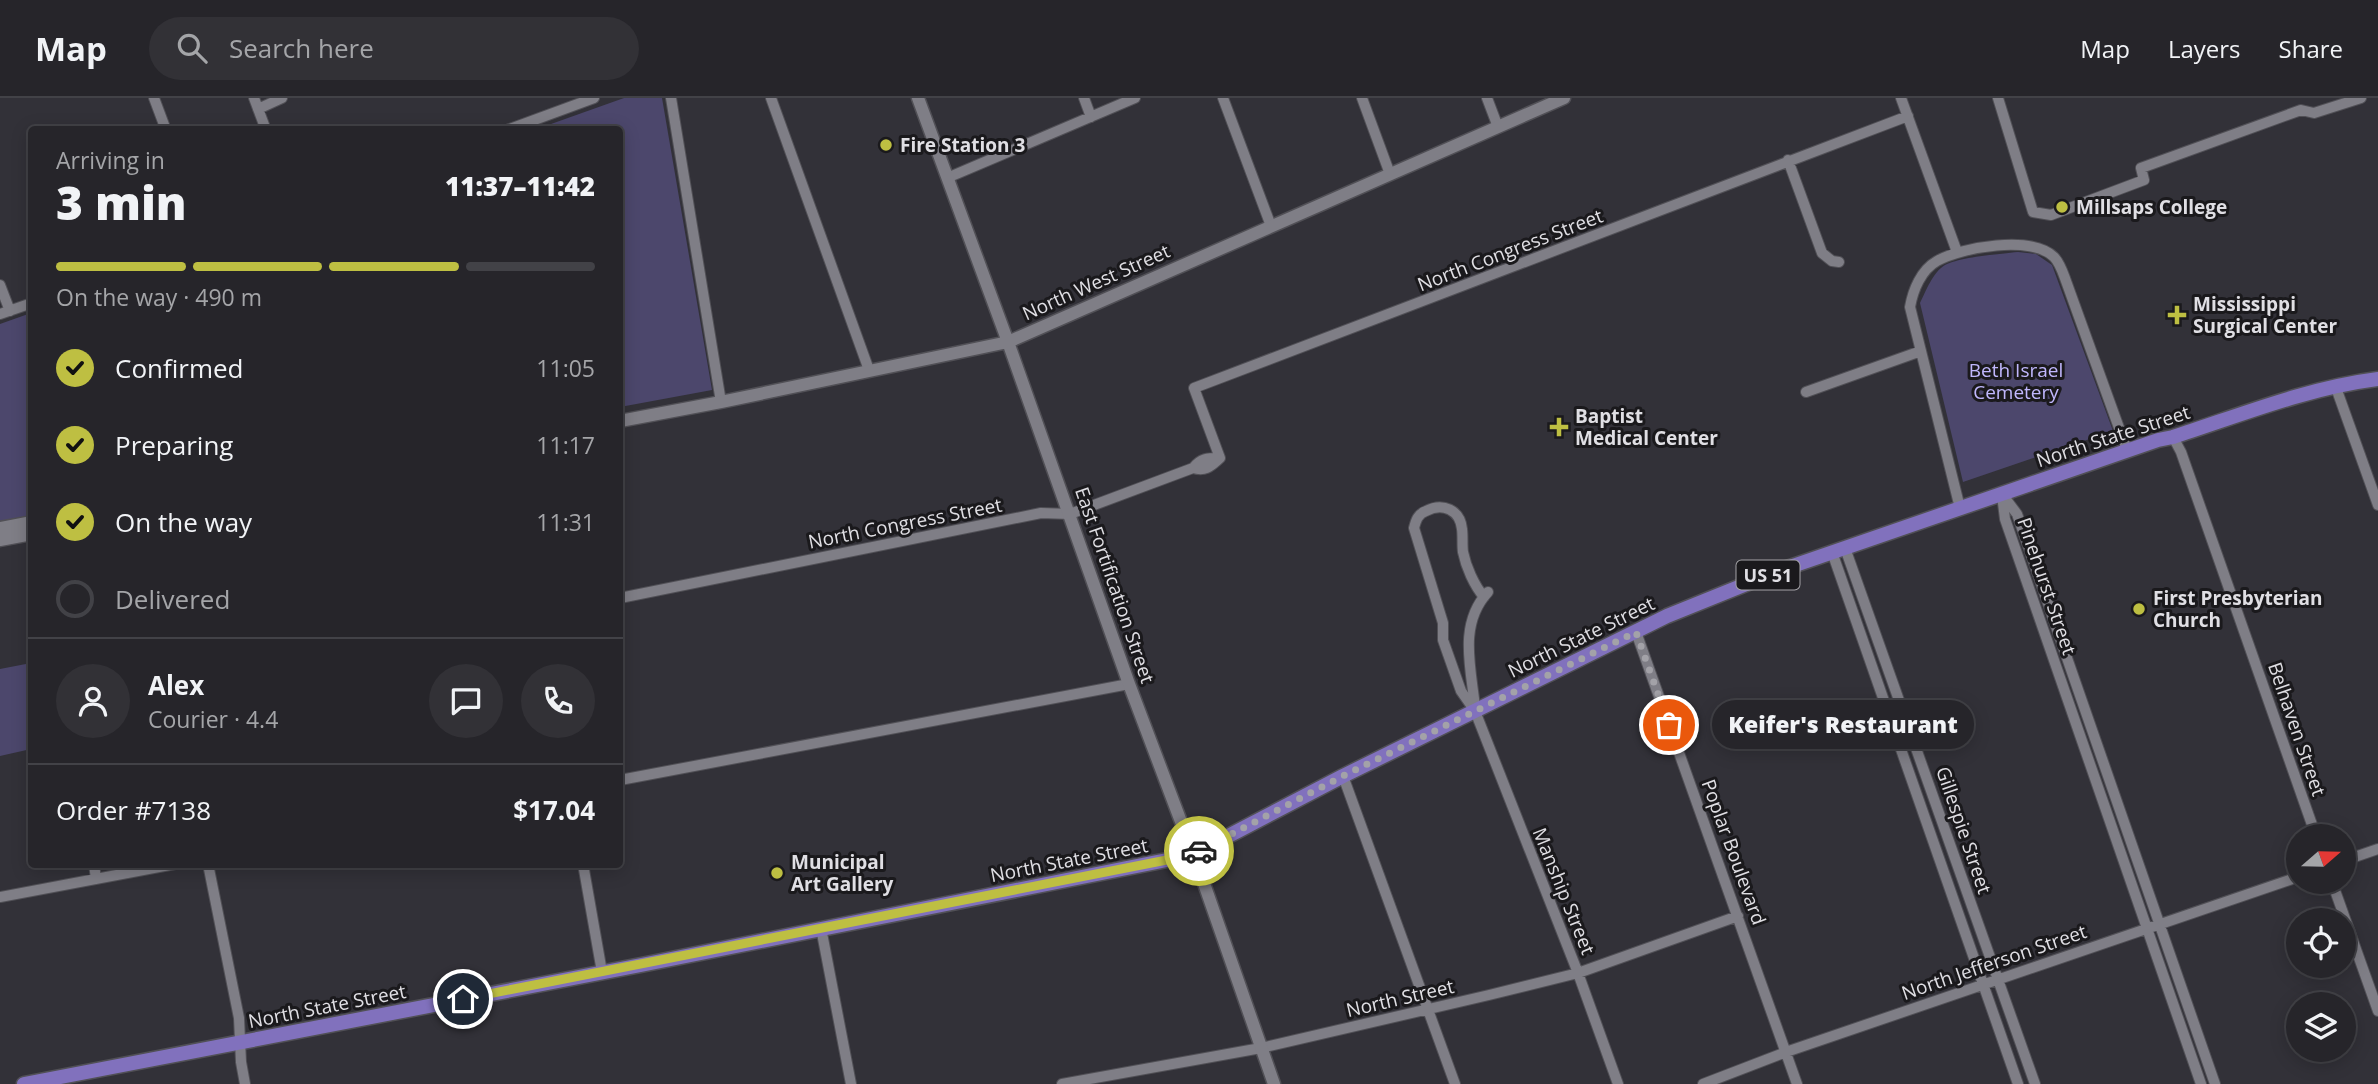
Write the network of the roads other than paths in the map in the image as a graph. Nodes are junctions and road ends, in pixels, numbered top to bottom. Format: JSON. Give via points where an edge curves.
{"nodes":[{"id":1,"x":154,"y":98,"type":"edge"},
{"id":2,"x":254,"y":98,"type":"edge"},
{"id":3,"x":282,"y":98,"type":"edge"},
{"id":4,"x":560,"y":98,"type":"edge"},
{"id":5,"x":594,"y":98,"type":"edge"},
{"id":6,"x":671,"y":98,"type":"edge"},
{"id":7,"x":772,"y":98,"type":"edge"},
{"id":8,"x":918,"y":98,"type":"edge"},
{"id":9,"x":1084,"y":98,"type":"edge"},
{"id":10,"x":1135,"y":98,"type":"edge"},
{"id":11,"x":1223,"y":98,"type":"edge"},
{"id":12,"x":1362,"y":98,"type":"edge"},
{"id":13,"x":1487,"y":98,"type":"edge"},
{"id":14,"x":1564,"y":98,"type":"edge"},
{"id":15,"x":1901,"y":98,"type":"edge"},
{"id":16,"x":1998,"y":98,"type":"edge"},
{"id":17,"x":2361,"y":98,"type":"edge"},
{"id":18,"x":258,"y":109,"type":"junction"},
{"id":19,"x":564,"y":109,"type":"junction"},
{"id":20,"x":1908,"y":116,"type":"junction"},
{"id":21,"x":1091,"y":117,"type":"junction"},
{"id":22,"x":164,"y":126,"type":"edge"},
{"id":23,"x":264,"y":126,"type":"edge"},
{"id":24,"x":518,"y":126,"type":"edge"},
{"id":25,"x":1498,"y":127,"type":"junction"},
{"id":26,"x":1788,"y":160,"type":"junction"},
{"id":27,"x":1390,"y":174,"type":"junction"},
{"id":28,"x":947,"y":178,"type":"junction"},
{"id":29,"x":1271,"y":226,"type":"junction"},
{"id":30,"x":1957,"y":253,"type":"junction"},
{"id":31,"x":1839,"y":262,"type":"dead end"},
{"id":32,"x":0,"y":285,"type":"edge"},
{"id":33,"x":28,"y":304,"type":"edge"},
{"id":34,"x":5,"y":312,"type":"edge"},
{"id":35,"x":1008,"y":342,"type":"junction"},
{"id":36,"x":1921,"y":351,"type":"junction"},
{"id":37,"x":869,"y":370,"type":"junction"},
{"id":38,"x":2378,"y":379,"type":"edge"},
{"id":39,"x":2335,"y":385,"type":"junction"},
{"id":40,"x":1806,"y":392,"type":"dead end"},
{"id":41,"x":721,"y":402,"type":"junction"},
{"id":42,"x":623,"y":420,"type":"edge"},
{"id":43,"x":2173,"y":437,"type":"junction"},
{"id":44,"x":2127,"y":450,"type":"junction"},
{"id":45,"x":2002,"y":494,"type":"junction"},
{"id":46,"x":2378,"y":505,"type":"edge"},
{"id":47,"x":1960,"y":508,"type":"junction"},
{"id":48,"x":1070,"y":514,"type":"junction"},
{"id":49,"x":28,"y":523,"type":"edge"},
{"id":50,"x":0,"y":528,"type":"edge"},
{"id":51,"x":28,"y":535,"type":"edge"},
{"id":52,"x":0,"y":540,"type":"edge"},
{"id":53,"x":1839,"y":550,"type":"junction"},
{"id":54,"x":623,"y":597,"type":"edge"},
{"id":55,"x":1636,"y":632,"type":"junction"},
{"id":56,"x":1129,"y":684,"type":"junction"},
{"id":57,"x":1475,"y":711,"type":"junction"},
{"id":58,"x":2106,"y":768,"type":"junction"},
{"id":59,"x":2092,"y":773,"type":"junction"},
{"id":60,"x":1343,"y":776,"type":"junction"},
{"id":61,"x":623,"y":779,"type":"edge"},
{"id":62,"x":2312,"y":824,"type":"edge"},
{"id":63,"x":2134,"y":849,"type":"junction"},
{"id":64,"x":2378,"y":849,"type":"edge"},
{"id":65,"x":2120,"y":854,"type":"junction"},
{"id":66,"x":1192,"y":855,"type":"junction"},
{"id":67,"x":2356,"y":857,"type":"edge"},
{"id":68,"x":95,"y":868,"type":"edge"},
{"id":69,"x":138,"y":868,"type":"edge"},
{"id":70,"x":209,"y":868,"type":"edge"},
{"id":71,"x":584,"y":868,"type":"edge"},
{"id":72,"x":119,"y":870,"type":"edge"},
{"id":73,"x":96,"y":879,"type":"junction"},
{"id":74,"x":2286,"y":881,"type":"edge"},
{"id":75,"x":2336,"y":894,"type":"edge"},
{"id":76,"x":0,"y":897,"type":"edge"},
{"id":77,"x":1738,"y":916,"type":"junction"},
{"id":78,"x":2161,"y":923,"type":"junction"},
{"id":79,"x":821,"y":928,"type":"junction"},
{"id":80,"x":2146,"y":928,"type":"junction"},
{"id":81,"x":602,"y":972,"type":"junction"},
{"id":82,"x":1578,"y":973,"type":"junction"},
{"id":83,"x":1998,"y":980,"type":"junction"},
{"id":84,"x":1984,"y":985,"type":"junction"},
{"id":85,"x":1428,"y":1010,"type":"junction"},
{"id":86,"x":2378,"y":1011,"type":"edge"},
{"id":87,"x":2199,"y":1037,"type":"junction"},
{"id":88,"x":240,"y":1042,"type":"junction"},
{"id":89,"x":2186,"y":1042,"type":"junction"},
{"id":90,"x":1261,"y":1048,"type":"junction"},
{"id":91,"x":1786,"y":1052,"type":"junction"},
{"id":92,"x":24,"y":1084,"type":"edge"},
{"id":93,"x":245,"y":1084,"type":"edge"},
{"id":94,"x":851,"y":1084,"type":"edge"},
{"id":95,"x":1062,"y":1084,"type":"edge"},
{"id":96,"x":1274,"y":1084,"type":"edge"},
{"id":97,"x":1455,"y":1084,"type":"edge"},
{"id":98,"x":1618,"y":1084,"type":"edge"},
{"id":99,"x":1703,"y":1084,"type":"edge"},
{"id":100,"x":1797,"y":1084,"type":"edge"},
{"id":101,"x":2018,"y":1084,"type":"edge"},
{"id":102,"x":2035,"y":1084,"type":"edge"},
{"id":103,"x":2202,"y":1084,"type":"edge"},
{"id":104,"x":2215,"y":1084,"type":"edge"}],
"edges":[{"from":1,"to":22,"type":"street"},
{"from":2,"to":18,"type":"street"},
{"from":3,"to":18,"type":"street"},
{"from":4,"to":19,"type":"street"},
{"from":5,"to":19,"type":"street"},
{"from":6,"to":41,"type":"street"},
{"from":7,"to":37,"type":"street"},
{"from":8,"to":28,"type":"street","name":"East Fortification Street"},
{"from":9,"to":21,"type":"street"},
{"from":10,"to":21,"type":"street"},
{"from":11,"to":29,"type":"street"},
{"from":12,"to":27,"type":"street"},
{"from":13,"to":25,"type":"street"},
{"from":14,"to":25,"type":"street","name":"North West Street"},
{"from":15,"to":20,"type":"street"},
{"from":16,"to":17,"type":"street","via":[[2033,212],[2042,215],[2144,180],[2141,168],[2301,110],[2314,113]]},
{"from":18,"to":23,"type":"street"},
{"from":19,"to":24,"type":"street"},
{"from":20,"to":26,"type":"street","name":"North Congress Street"},
{"from":20,"to":30,"type":"street"},
{"from":21,"to":28,"type":"street"},
{"from":25,"to":27,"type":"street","name":"North West Street"},
{"from":26,"to":31,"type":"street","via":[[1822,253]]},
{"from":26,"to":48,"type":"street","name":"North Congress Street","via":[[1194,388],[1220,458],[1210,467],[1193,468]]},
{"from":27,"to":29,"type":"street","name":"North West Street"},
{"from":28,"to":35,"type":"street","name":"East Fortification Street"},
{"from":29,"to":35,"type":"street","name":"North West Street"},
{"from":30,"to":36,"type":"street","via":[[1936,262],[1913,294],[1910,307]]},
{"from":30,"to":44,"type":"street","via":[[1996,246],[2038,247],[2054,257]]},
{"from":32,"to":34,"type":"street"},
{"from":33,"to":34,"type":"street"},
{"from":35,"to":37,"type":"street","name":"North West Street"},
{"from":35,"to":48,"type":"street","name":"East Fortification Street"},
{"from":36,"to":40,"type":"street"},
{"from":36,"to":47,"type":"street"},
{"from":37,"to":41,"type":"street","name":"North West Street"},
{"from":38,"to":39,"type":"main road","name":"North State Street","number":"US 51"},
{"from":39,"to":43,"type":"main road","name":"North State Street","number":"US 51"},
{"from":39,"to":46,"type":"street"},
{"from":41,"to":42,"type":"street","name":"North West Street"},
{"from":43,"to":44,"type":"main road","name":"North State Street","number":"US 51"},
{"from":43,"to":62,"type":"street","name":"Belhaven Street"},
{"from":44,"to":45,"type":"main road","name":"North State Street","number":"US 51"},
{"from":45,"to":47,"type":"main road","name":"North State Street","number":"US 51"},
{"from":45,"to":58,"type":"street","name":"Pinehurst Street","via":[[2017,514]]},
{"from":45,"to":59,"type":"street","name":"Pinehurst Street","via":[[2005,519]]},
{"from":47,"to":53,"type":"main road","name":"North State Street","number":"US 51"},
{"from":48,"to":54,"type":"street","name":"North Congress Street","via":[[1041,513]]},
{"from":48,"to":56,"type":"street","name":"East Fortification Street"},
{"from":49,"to":50,"type":"street"},
{"from":51,"to":52,"type":"street"},
{"from":53,"to":55,"type":"main road","name":"North State Street","number":"US 51","via":[[1707,599]]},
{"from":53,"to":83,"type":"street","name":"Gillespie Street"},
{"from":53,"to":84,"type":"street","name":"Gillespie Street"},
{"from":55,"to":57,"type":"main road","name":"North State Street","number":"US 51"},
{"from":55,"to":77,"type":"street","name":"Poplar Boulevard"},
{"from":56,"to":61,"type":"street"},
{"from":56,"to":66,"type":"street","name":"East Fortification Street"},
{"from":57,"to":57,"type":"street","name":"Manship Street","via":[[1468,636],[1486,594],[1476,589],[1463,552],[1457,514],[1444,507],[1432,508],[1422,513],[1414,528],[1443,623],[1443,640],[1461,691]]},
{"from":57,"to":60,"type":"main road","name":"North State Street","number":"US 51"},
{"from":57,"to":82,"type":"street","name":"Manship Street"},
{"from":58,"to":59,"type":"street"},
{"from":58,"to":63,"type":"street","name":"Pinehurst Street"},
{"from":59,"to":65,"type":"street","name":"Pinehurst Street"},
{"from":60,"to":66,"type":"main road","name":"North State Street","number":"US 51"},
{"from":60,"to":85,"type":"street"},
{"from":63,"to":65,"type":"street"},
{"from":63,"to":78,"type":"street","name":"Pinehurst Street"},
{"from":64,"to":67,"type":"street"},
{"from":65,"to":80,"type":"street","name":"Pinehurst Street"},
{"from":66,"to":79,"type":"main road","name":"North State Street","number":"US 51"},
{"from":66,"to":90,"type":"street","name":"East Fortification Street"},
{"from":68,"to":73,"type":"street"},
{"from":69,"to":72,"type":"street"},
{"from":70,"to":88,"type":"street"},
{"from":71,"to":81,"type":"street"},
{"from":72,"to":73,"type":"street"},
{"from":73,"to":76,"type":"street"},
{"from":74,"to":78,"type":"street","name":"North Jefferson Street"},
{"from":75,"to":86,"type":"street"},
{"from":77,"to":82,"type":"street","name":"North Street"},
{"from":77,"to":91,"type":"street","name":"Poplar Boulevard"},
{"from":78,"to":80,"type":"street","name":"North Jefferson Street"},
{"from":78,"to":87,"type":"street","name":"Pinehurst Street"},
{"from":79,"to":81,"type":"main road","name":"North State Street","number":"US 51"},
{"from":79,"to":94,"type":"street"},
{"from":80,"to":83,"type":"street","name":"North Jefferson Street"},
{"from":80,"to":89,"type":"street","name":"Pinehurst Street"},
{"from":81,"to":88,"type":"main road","name":"North State Street","number":"US 51"},
{"from":82,"to":85,"type":"street","name":"North Street"},
{"from":82,"to":98,"type":"street","name":"Manship Street"},
{"from":83,"to":84,"type":"street","name":"North Jefferson Street"},
{"from":83,"to":102,"type":"street","name":"Gillespie Street"},
{"from":84,"to":91,"type":"street","name":"North Jefferson Street"},
{"from":84,"to":101,"type":"street","name":"Gillespie Street"},
{"from":85,"to":90,"type":"street","name":"North Street"},
{"from":85,"to":97,"type":"street"},
{"from":87,"to":89,"type":"street"},
{"from":87,"to":104,"type":"street","name":"Pinehurst Street"},
{"from":88,"to":92,"type":"main road","name":"North State Street","number":"US 51"},
{"from":88,"to":93,"type":"street"},
{"from":89,"to":103,"type":"street","name":"Pinehurst Street"},
{"from":90,"to":95,"type":"street","name":"North Street"},
{"from":90,"to":96,"type":"street","name":"East Fortification Street"},
{"from":91,"to":99,"type":"street","name":"North Jefferson Street"},
{"from":91,"to":100,"type":"street","name":"Poplar Boulevard"}]}
